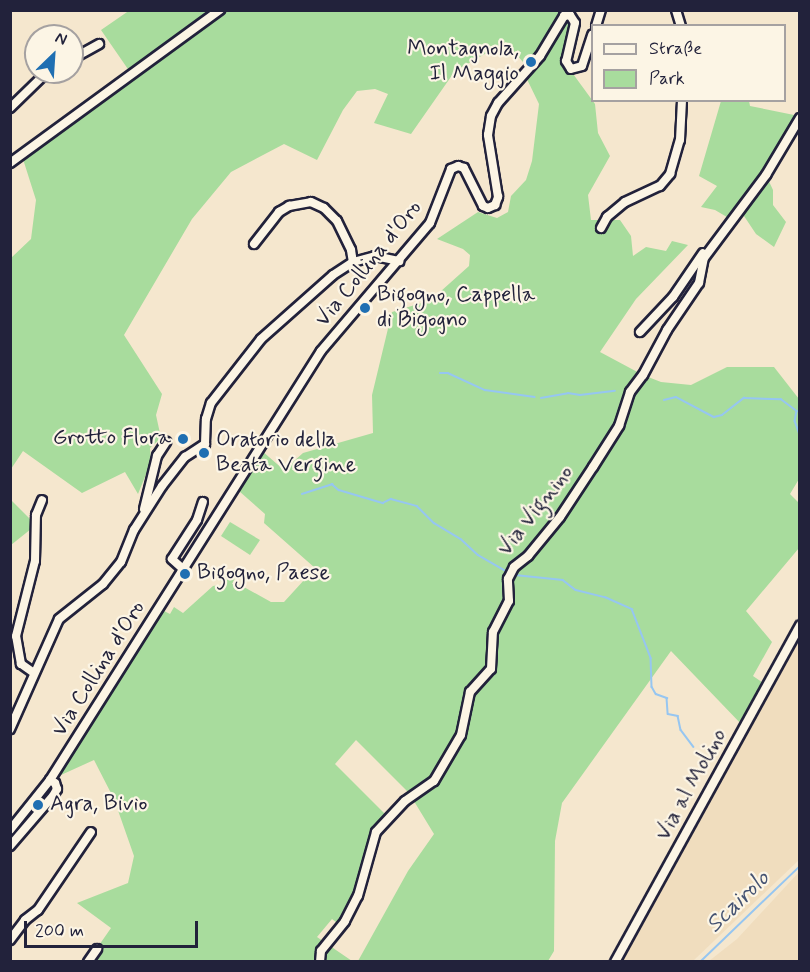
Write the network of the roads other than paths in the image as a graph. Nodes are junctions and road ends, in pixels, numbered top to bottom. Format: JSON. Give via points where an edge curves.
{"nodes":[{"id":1,"x":220,"y":10,"type":"edge"},
{"id":2,"x":566,"y":13,"type":"edge"},
{"id":3,"x":591,"y":37,"type":"edge"},
{"id":4,"x":99,"y":44,"type":"dead end"},
{"id":5,"x":84,"y":52,"type":"edge"},
{"id":6,"x":35,"y":84,"type":"edge"},
{"id":7,"x":682,"y":102,"type":"edge"},
{"id":8,"x":10,"y":108,"type":"edge"},
{"id":9,"x":800,"y":118,"type":"edge"},
{"id":10,"x":10,"y":163,"type":"edge"},
{"id":11,"x":601,"y":228,"type":"dead end"},
{"id":12,"x":717,"y":237,"type":"junction"},
{"id":13,"x":254,"y":244,"type":"dead end"},
{"id":14,"x":399,"y":261,"type":"junction"},
{"id":15,"x":353,"y":262,"type":"junction"},
{"id":16,"x":640,"y":332,"type":"dead end"},
{"id":17,"x":166,"y":442,"type":"dead end"},
{"id":18,"x":42,"y":500,"type":"dead end"},
{"id":19,"x":203,"y":502,"type":"dead end"},
{"id":20,"x":144,"y":513,"type":"junction"},
{"id":21,"x":183,"y":569,"type":"junction"},
{"id":22,"x":800,"y":625,"type":"edge"},
{"id":23,"x":34,"y":674,"type":"junction"},
{"id":24,"x":10,"y":729,"type":"edge"},
{"id":25,"x":50,"y":780,"type":"junction"},
{"id":26,"x":10,"y":830,"type":"edge"},
{"id":27,"x":91,"y":832,"type":"dead end"},
{"id":28,"x":10,"y":846,"type":"edge"},
{"id":29,"x":10,"y":940,"type":"edge"},
{"id":30,"x":97,"y":950,"type":"dead end"},
{"id":31,"x":88,"y":962,"type":"edge"},
{"id":32,"x":320,"y":962,"type":"edge"},
{"id":33,"x":615,"y":962,"type":"edge"}],
"edges":[{"from":1,"to":10,"type":"street"},
{"from":2,"to":3,"type":"street","name":"Via Collina d'Oro","via":[[575,23],[566,61],[571,69],[582,66]]},
{"from":2,"to":14,"type":"street","name":"Via Collina d'Oro","via":[[540,56],[494,110],[488,135],[498,197],[495,205],[483,206],[467,171],[454,167],[433,217]]},
{"from":4,"to":5,"type":"street"},
{"from":6,"to":8,"type":"street"},
{"from":7,"to":11,"type":"street","via":[[680,140],[670,174],[660,186],[625,202],[607,217]]},
{"from":9,"to":12,"type":"street","name":"Via Vignino","via":[[766,175]]},
{"from":12,"to":16,"type":"street","via":[[673,297]]},
{"from":12,"to":32,"type":"street","name":"Via Vignino","via":[[704,258],[699,283],[630,392],[619,426],[560,517],[514,567],[509,601],[493,632],[493,663],[470,692],[461,735],[434,781],[405,801],[376,832],[358,896],[345,921],[321,951]]},
{"from":13,"to":15,"type":"street","via":[[279,212],[311,202],[337,221]]},
{"from":14,"to":15,"type":"street","via":[[375,256]]},
{"from":14,"to":21,"type":"street","name":"Via Collina d'Oro","via":[[321,351]]},
{"from":15,"to":20,"type":"street","via":[[261,339],[209,406],[205,444],[181,461]]},
{"from":17,"to":20,"type":"street","via":[[157,456]]},
{"from":18,"to":23,"type":"street","via":[[36,515],[35,561],[16,636],[21,664]]},
{"from":19,"to":21,"type":"street","via":[[172,560]]},
{"from":20,"to":23,"type":"street","via":[[121,562],[103,584],[59,619]]},
{"from":21,"to":25,"type":"street","name":"Via Collina d'Oro"},
{"from":22,"to":33,"type":"street","name":"Via al Molino"},
{"from":23,"to":24,"type":"street"},
{"from":25,"to":26,"type":"street","name":"Via Collina d'Oro"},
{"from":25,"to":28,"type":"street","via":[[56,783],[54,796]]},
{"from":27,"to":29,"type":"street","via":[[38,910]]},
{"from":30,"to":31,"type":"street"}]}
